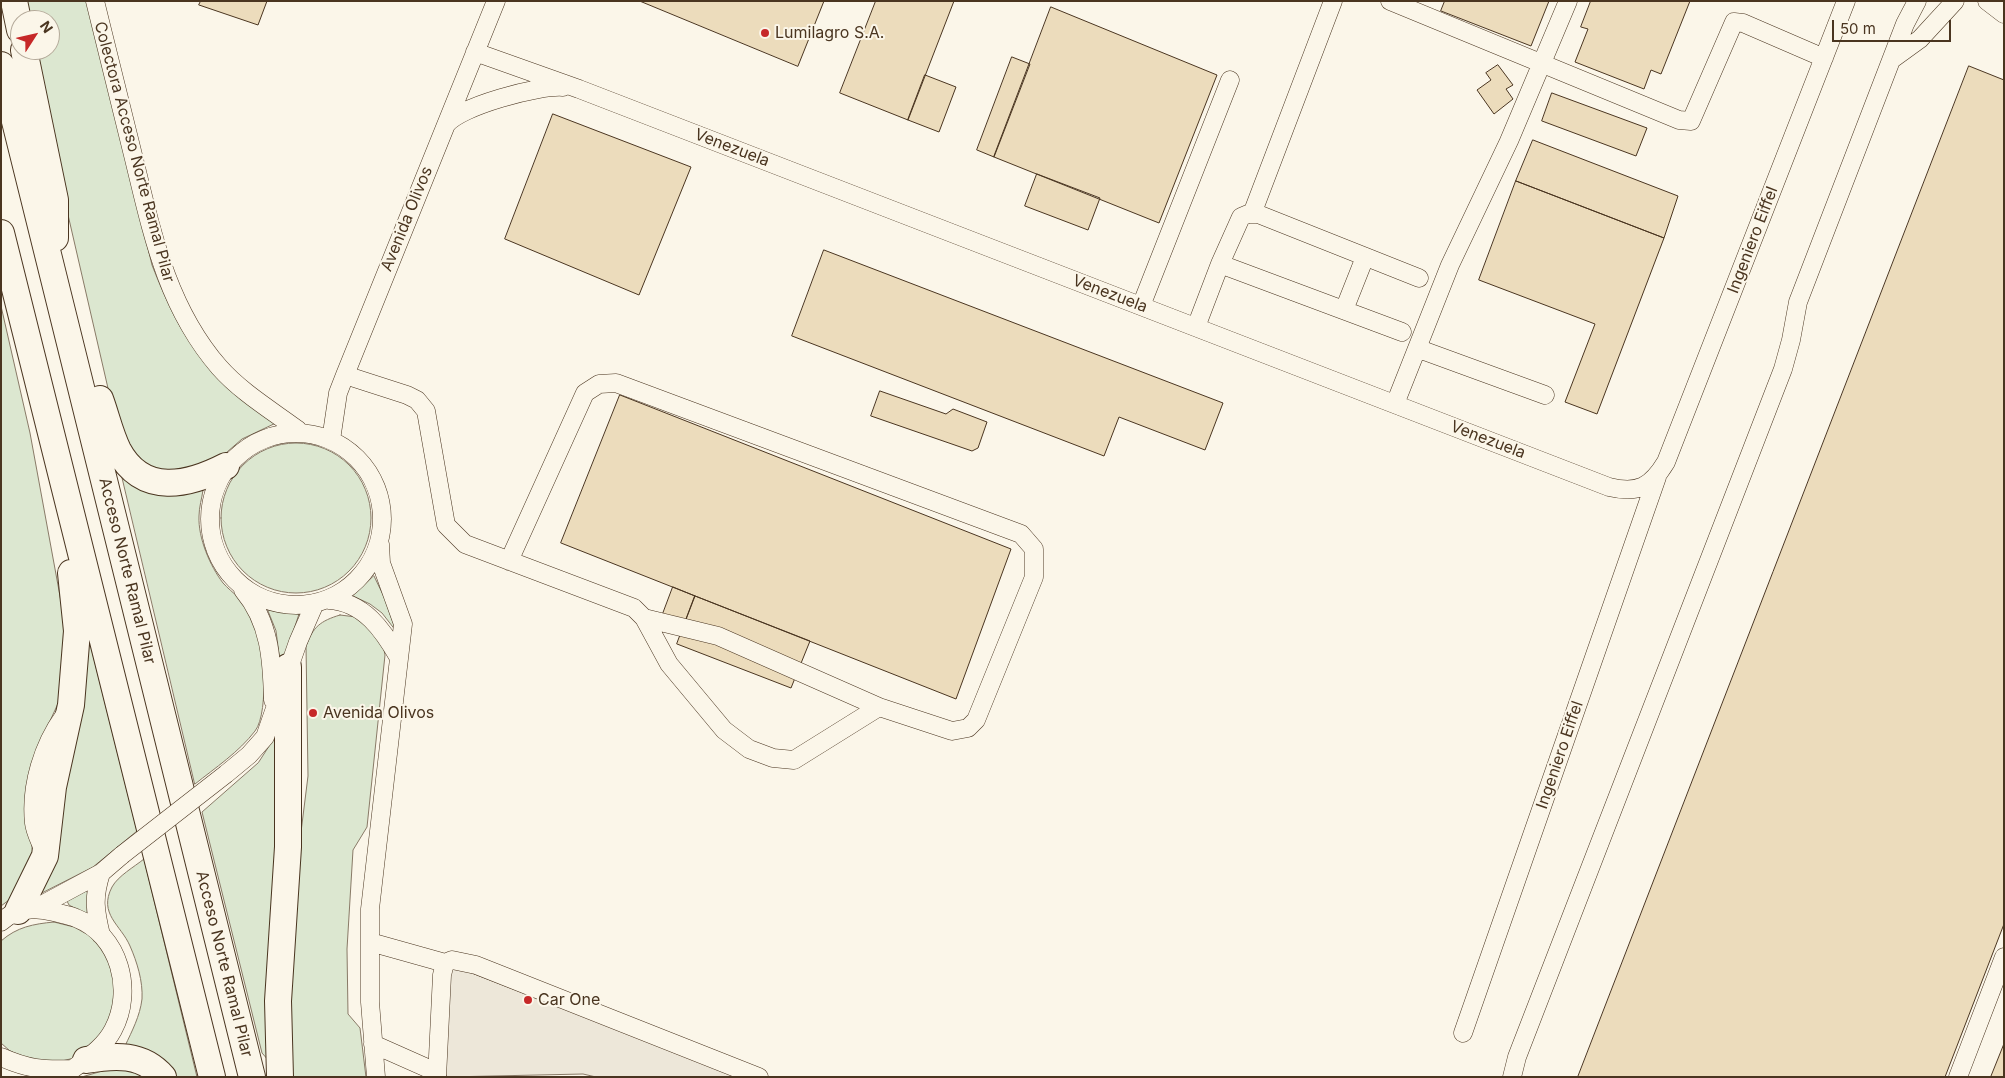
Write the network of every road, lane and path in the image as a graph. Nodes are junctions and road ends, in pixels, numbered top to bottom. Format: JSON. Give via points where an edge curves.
{"nodes":[{"id":1,"x":95,"y":1,"type":"edge"},
{"id":2,"x":496,"y":1,"type":"edge"},
{"id":3,"x":1333,"y":1,"type":"edge"},
{"id":4,"x":1390,"y":1,"type":"edge"},
{"id":5,"x":1568,"y":1,"type":"edge"},
{"id":6,"x":1846,"y":1,"type":"edge"},
{"id":7,"x":1917,"y":1,"type":"edge"},
{"id":8,"x":1954,"y":1,"type":"edge"},
{"id":9,"x":1987,"y":1,"type":"edge"},
{"id":10,"x":2004,"y":14,"type":"edge"},
{"id":11,"x":475,"y":52,"type":"junction"},
{"id":12,"x":1824,"y":58,"type":"junction"},
{"id":13,"x":26,"y":60,"type":"edge"},
{"id":14,"x":1891,"y":60,"type":"junction"},
{"id":15,"x":1542,"y":64,"type":"junction"},
{"id":16,"x":1,"y":65,"type":"edge"},
{"id":17,"x":1230,"y":80,"type":"dead end"},
{"id":18,"x":579,"y":89,"type":"junction"},
{"id":19,"x":441,"y":132,"type":"junction"},
{"id":20,"x":1252,"y":214,"type":"junction"},
{"id":21,"x":1,"y":233,"type":"edge"},
{"id":22,"x":1365,"y":257,"type":"junction"},
{"id":23,"x":1220,"y":264,"type":"junction"},
{"id":24,"x":1419,"y":278,"type":"dead end"},
{"id":25,"x":56,"y":287,"type":"junction"},
{"id":26,"x":1141,"y":306,"type":"junction"},
{"id":27,"x":1344,"y":310,"type":"junction"},
{"id":28,"x":1196,"y":327,"type":"junction"},
{"id":29,"x":1402,"y":332,"type":"dead end"},
{"id":30,"x":1419,"y":348,"type":"junction"},
{"id":31,"x":345,"y":375,"type":"junction"},
{"id":32,"x":1545,"y":396,"type":"dead end"},
{"id":33,"x":1395,"y":404,"type":"junction"},
{"id":34,"x":298,"y":430,"type":"junction"},
{"id":35,"x":331,"y":440,"type":"junction"},
{"id":36,"x":56,"y":456,"type":"junction"},
{"id":37,"x":226,"y":466,"type":"junction"},
{"id":38,"x":1657,"y":477,"type":"junction"},
{"id":39,"x":1643,"y":488,"type":"joint"},
{"id":40,"x":380,"y":543,"type":"junction"},
{"id":41,"x":509,"y":561,"type":"junction"},
{"id":42,"x":235,"y":580,"type":"junction"},
{"id":43,"x":322,"y":601,"type":"junction"},
{"id":44,"x":644,"y":618,"type":"junction"},
{"id":45,"x":399,"y":658,"type":"junction"},
{"id":46,"x":288,"y":667,"type":"junction"},
{"id":47,"x":879,"y":707,"type":"junction"},
{"id":48,"x":274,"y":712,"type":"junction"},
{"id":49,"x":101,"y":873,"type":"junction"},
{"id":50,"x":19,"y":914,"type":"edge"},
{"id":51,"x":101,"y":935,"type":"junction"},
{"id":52,"x":370,"y":942,"type":"junction"},
{"id":53,"x":2004,"y":957,"type":"edge"},
{"id":54,"x":445,"y":963,"type":"junction"},
{"id":55,"x":1462,"y":1032,"type":"dead end"},
{"id":56,"x":373,"y":1044,"type":"junction"},
{"id":57,"x":1,"y":1058,"type":"edge"},
{"id":58,"x":74,"y":1068,"type":"edge"},
{"id":59,"x":437,"y":1074,"type":"edge"},
{"id":60,"x":10,"y":1077,"type":"edge"},
{"id":61,"x":163,"y":1077,"type":"edge"},
{"id":62,"x":212,"y":1077,"type":"edge"},
{"id":63,"x":252,"y":1077,"type":"edge"},
{"id":64,"x":280,"y":1077,"type":"edge"},
{"id":65,"x":376,"y":1077,"type":"edge"},
{"id":66,"x":759,"y":1077,"type":"edge"},
{"id":67,"x":1512,"y":1077,"type":"edge"},
{"id":68,"x":1958,"y":1077,"type":"edge"}],
"edges":[{"from":1,"to":34,"type":"street","name":"Colectora Acceso Norte Ramal Pilar","via":[[150,226],[175,301],[220,368],[261,404]]},
{"from":2,"to":11,"type":"street","name":"Avenida Olivos"},
{"from":3,"to":20,"type":"street"},
{"from":4,"to":15,"type":"street"},
{"from":5,"to":15,"type":"street"},
{"from":6,"to":12,"type":"street","name":"Ingeniero Eiffel"},
{"from":7,"to":14,"type":"street"},
{"from":8,"to":14,"type":"street","via":[[1920,39]]},
{"from":9,"to":10,"type":"street"},
{"from":11,"to":18,"type":"street"},
{"from":11,"to":19,"type":"street","name":"Avenida Olivos"},
{"from":12,"to":15,"type":"street","via":[[1734,22],[1690,121],[1679,120]]},
{"from":12,"to":38,"type":"street","name":"Ingeniero Eiffel","via":[[1666,462]]},
{"from":13,"to":25,"type":"highway","via":[[55,200]]},
{"from":14,"to":67,"type":"street","via":[[1798,302],[1783,369]]},
{"from":15,"to":30,"type":"street","via":[[1450,265]]},
{"from":16,"to":25,"type":"highway","name":"Acceso Norte Ramal Pilar"},
{"from":17,"to":26,"type":"street"},
{"from":18,"to":19,"type":"street","via":[[542,87],[466,110],[450,120]]},
{"from":18,"to":26,"type":"street","name":"Venezuela"},
{"from":19,"to":31,"type":"street","name":"Avenida Olivos"},
{"from":20,"to":22,"type":"street"},
{"from":20,"to":23,"type":"street","via":[[1241,217]]},
{"from":21,"to":36,"type":"highway"},
{"from":22,"to":24,"type":"street"},
{"from":22,"to":27,"type":"street"},
{"from":23,"to":27,"type":"street"},
{"from":23,"to":28,"type":"street"},
{"from":25,"to":37,"type":"highway","via":[[118,450],[126,463],[153,480],[176,484],[197,480]]},
{"from":25,"to":63,"type":"highway","name":"Acceso Norte Ramal Pilar"},
{"from":26,"to":28,"type":"street","name":"Venezuela"},
{"from":27,"to":29,"type":"street"},
{"from":28,"to":33,"type":"street","name":"Venezuela"},
{"from":30,"to":32,"type":"street"},
{"from":30,"to":33,"type":"street"},
{"from":31,"to":35,"type":"street","name":"Avenida Olivos","via":[[338,393]]},
{"from":31,"to":41,"type":"street","via":[[417,400],[426,411],[446,525],[465,544]]},
{"from":33,"to":39,"type":"street","name":"Venezuela","via":[[1609,487],[1623,490]]},
{"from":34,"to":35,"type":"street"},
{"from":34,"to":37,"type":"street","via":[[265,437],[250,444]]},
{"from":35,"to":40,"type":"street","via":[[353,455],[369,474],[383,510]]},
{"from":36,"to":50,"type":"highway","via":[[77,630],[71,705],[60,747],[45,856]]},
{"from":36,"to":62,"type":"highway"},
{"from":37,"to":42,"type":"street","via":[[210,504],[210,525],[214,546]]},
{"from":38,"to":39,"type":"street","name":"Ingeniero Eiffel"},
{"from":38,"to":55,"type":"street","name":"Ingeniero Eiffel"},
{"from":40,"to":43,"type":"street","via":[[358,581],[349,589]]},
{"from":40,"to":45,"type":"street","via":[[381,563],[403,624]]},
{"from":41,"to":44,"type":"street","via":[[634,608]]},
{"from":41,"to":47,"type":"street","via":[[585,393],[599,384],[616,383],[1021,534],[1034,549],[1034,577],[976,720],[968,728],[952,731]]},
{"from":42,"to":43,"type":"street","via":[[272,602],[294,605]]},
{"from":42,"to":48,"type":"street","via":[[258,610],[267,637],[272,663]]},
{"from":43,"to":45,"type":"street","via":[[339,600],[364,612],[380,626]]},
{"from":43,"to":46,"type":"street","via":[[307,617]]},
{"from":44,"to":47,"type":"street","via":[[718,636]]},
{"from":44,"to":47,"type":"street","via":[[669,664],[724,730],[749,749],[773,758],[794,760]]},
{"from":45,"to":52,"type":"street","via":[[374,864]]},
{"from":46,"to":48,"type":"street"},
{"from":46,"to":64,"type":"highway","via":[[288,847],[278,1001]]},
{"from":48,"to":49,"type":"street","bridge":true,"via":[[265,737],[249,755]]},
{"from":49,"to":50,"type":"street"},
{"from":49,"to":51,"type":"street","via":[[95,892],[95,908]]},
{"from":50,"to":51,"type":"street","via":[[77,918]]},
{"from":51,"to":58,"type":"street","via":[[116,956],[123,981],[122,1007],[113,1032]]},
{"from":52,"to":54,"type":"street"},
{"from":52,"to":56,"type":"street"},
{"from":53,"to":68,"type":"street"},
{"from":54,"to":59,"type":"street"},
{"from":54,"to":66,"type":"street","via":[[452,960],[476,965]]},
{"from":56,"to":59,"type":"street"},
{"from":56,"to":65,"type":"street"},
{"from":57,"to":58,"type":"street","via":[[23,1067]]},
{"from":57,"to":60,"type":"street"},
{"from":58,"to":61,"type":"highway","via":[[121,1056],[138,1058]]}]}
